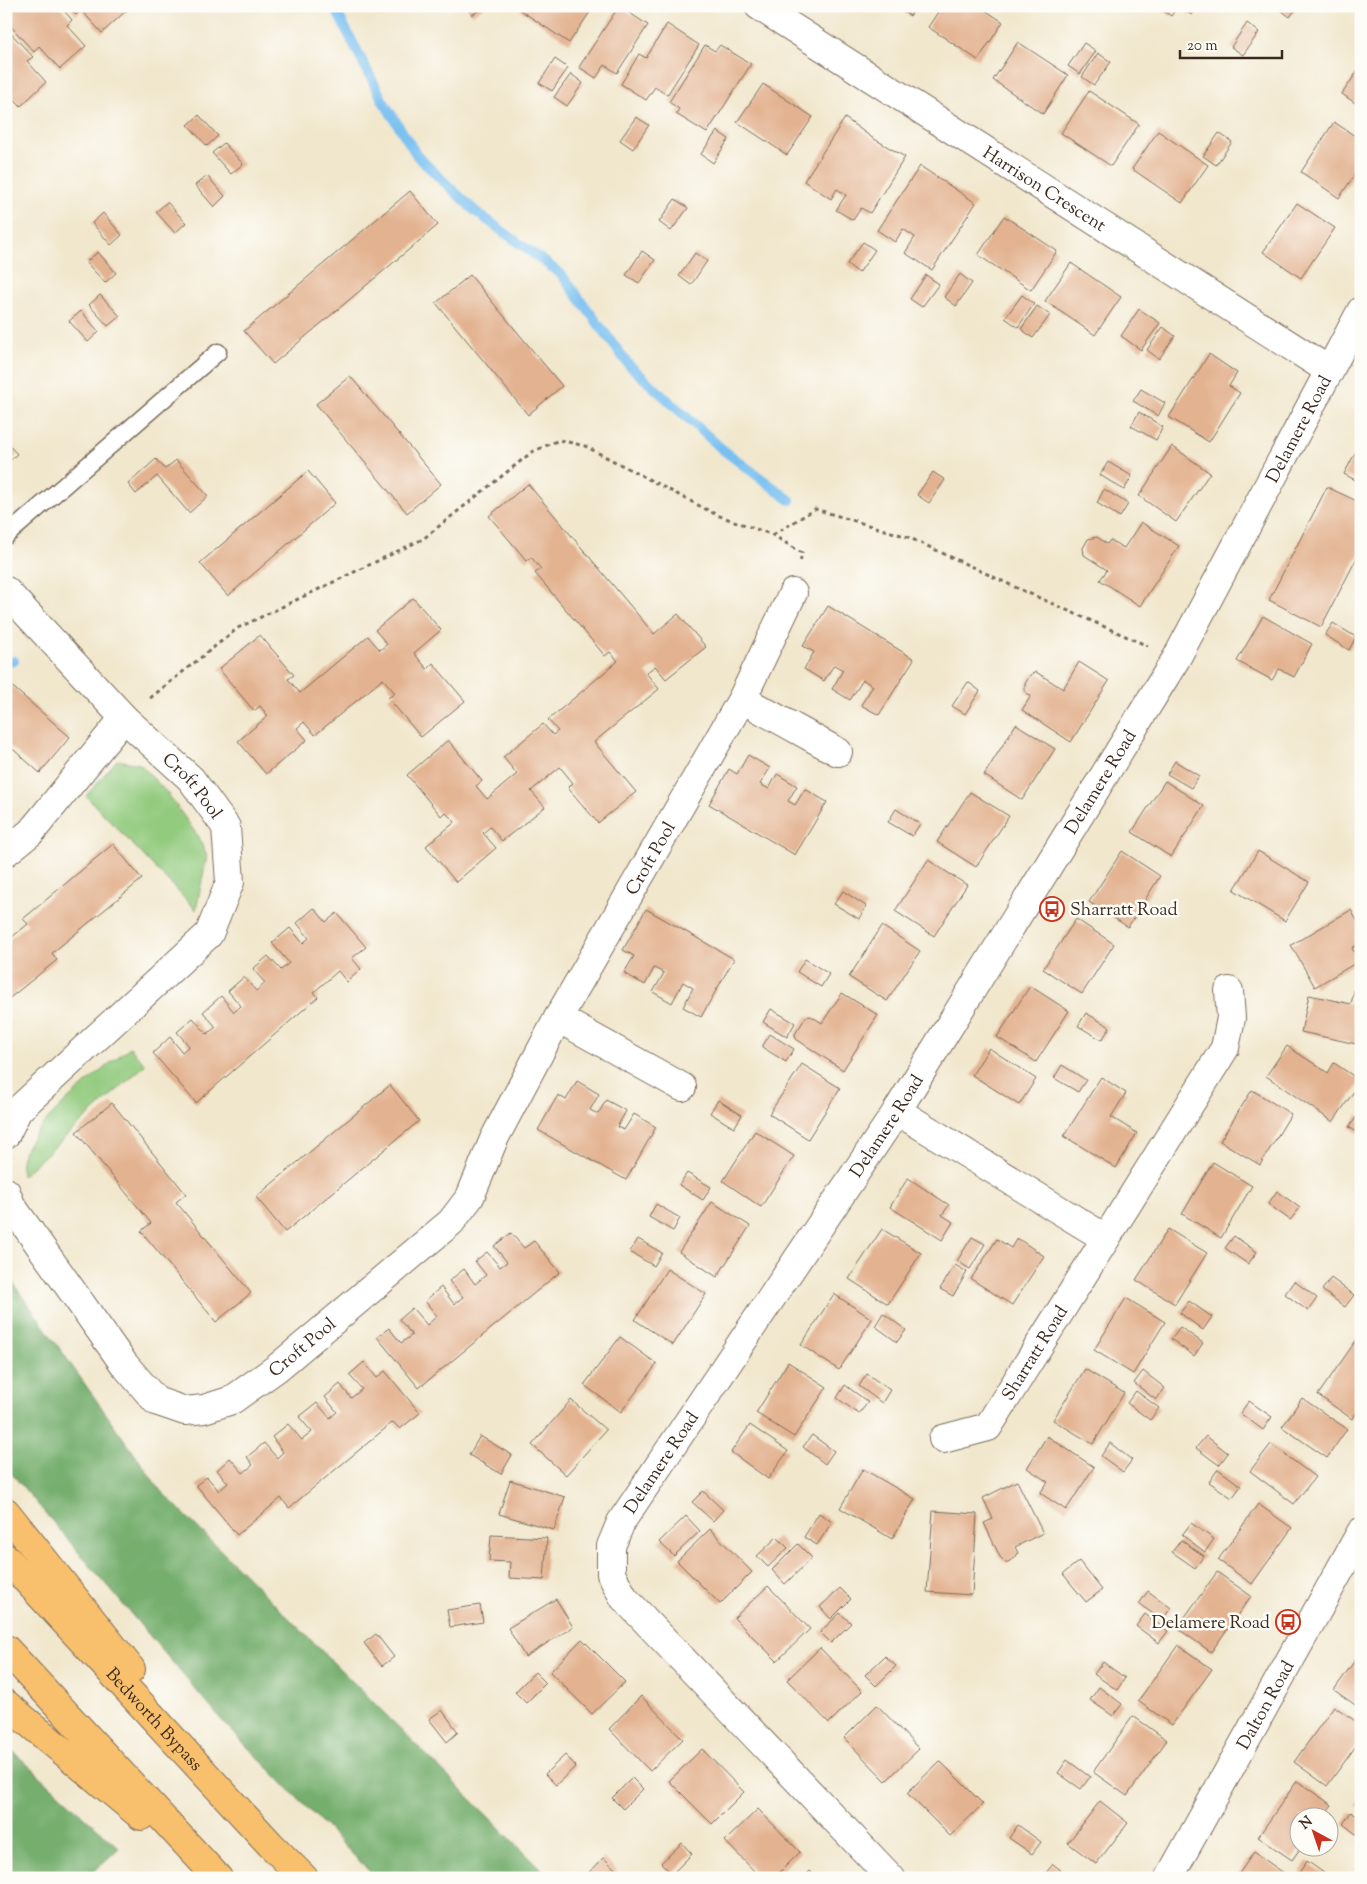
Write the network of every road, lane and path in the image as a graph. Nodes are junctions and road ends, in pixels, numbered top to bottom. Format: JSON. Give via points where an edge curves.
{"nodes":[{"id":1,"x":759,"y":6,"type":"edge"},
{"id":2,"x":1361,"y":311,"type":"edge"},
{"id":3,"x":218,"y":352,"type":"dead end"},
{"id":4,"x":1330,"y":370,"type":"junction"},
{"id":5,"x":773,"y":535,"type":"junction"},
{"id":6,"x":6,"y":536,"type":"edge"},
{"id":7,"x":6,"y":591,"type":"edge"},
{"id":8,"x":793,"y":593,"type":"joint"},
{"id":9,"x":1176,"y":658,"type":"junction"},
{"id":10,"x":742,"y":699,"type":"junction"},
{"id":11,"x":124,"y":718,"type":"junction"},
{"id":12,"x":838,"y":752,"type":"dead end"},
{"id":13,"x":6,"y":852,"type":"edge"},
{"id":14,"x":1229,"y":991,"type":"dead end"},
{"id":15,"x":558,"y":1018,"type":"junction"},
{"id":16,"x":682,"y":1087,"type":"dead end"},
{"id":17,"x":897,"y":1111,"type":"junction"},
{"id":18,"x":6,"y":1134,"type":"edge"},
{"id":19,"x":6,"y":1192,"type":"edge"},
{"id":20,"x":1104,"y":1238,"type":"junction"},
{"id":21,"x":943,"y":1439,"type":"dead end"},
{"id":22,"x":6,"y":1512,"type":"edge"},
{"id":23,"x":1361,"y":1532,"type":"edge"},
{"id":24,"x":6,"y":1558,"type":"edge"},
{"id":25,"x":6,"y":1649,"type":"edge"},
{"id":26,"x":6,"y":1704,"type":"edge"},
{"id":27,"x":270,"y":1844,"type":"junction"},
{"id":28,"x":217,"y":1878,"type":"edge"},
{"id":29,"x":304,"y":1878,"type":"edge"},
{"id":30,"x":891,"y":1878,"type":"edge"},
{"id":31,"x":1169,"y":1878,"type":"edge"}],
"edges":[{"from":1,"to":4,"type":"street","name":"Harrison Crescent"},
{"from":2,"to":4,"type":"street","name":"Delamere Road"},
{"from":3,"to":6,"type":"lane"},
{"from":4,"to":9,"type":"street","name":"Delamere Road"},
{"from":5,"to":8,"type":"path","via":[[802,553]]},
{"from":5,"to":9,"type":"path","via":[[815,509],[908,537]]},
{"from":5,"to":11,"type":"path","via":[[717,515],[585,446],[558,440],[532,452],[423,538],[238,628]]},
{"from":7,"to":11,"type":"street","name":"Croft Pool"},
{"from":8,"to":10,"type":"street","name":"Croft Pool"},
{"from":9,"to":17,"type":"street","name":"Delamere Road"},
{"from":10,"to":12,"type":"street"},
{"from":10,"to":15,"type":"street","name":"Croft Pool"},
{"from":11,"to":13,"type":"street","via":[[31,832]]},
{"from":11,"to":18,"type":"street","name":"Croft Pool","via":[[191,779],[226,827],[230,882],[208,934],[18,1110]]},
{"from":14,"to":20,"type":"street","name":"Sharratt Road","via":[[1231,1018],[1225,1048]]},
{"from":15,"to":16,"type":"street"},
{"from":15,"to":19,"type":"street","name":"Croft Pool","via":[[494,1139],[470,1197],[451,1222],[277,1368],[232,1400],[204,1410],[185,1411],[156,1401],[124,1364],[11,1205]]},
{"from":17,"to":20,"type":"street"},
{"from":17,"to":30,"type":"street","name":"Delamere Road","via":[[621,1522],[611,1546],[611,1574],[624,1598]]},
{"from":20,"to":21,"type":"street","name":"Sharratt Road","via":[[988,1427]]},
{"from":22,"to":27,"type":"highway"},
{"from":23,"to":31,"type":"street","name":"Dalton Road"},
{"from":24,"to":27,"type":"highway","name":"Bedworth Bypass"},
{"from":25,"to":28,"type":"highway"},
{"from":26,"to":28,"type":"highway"},
{"from":27,"to":29,"type":"highway","name":"Bedworth Bypass"}]}
